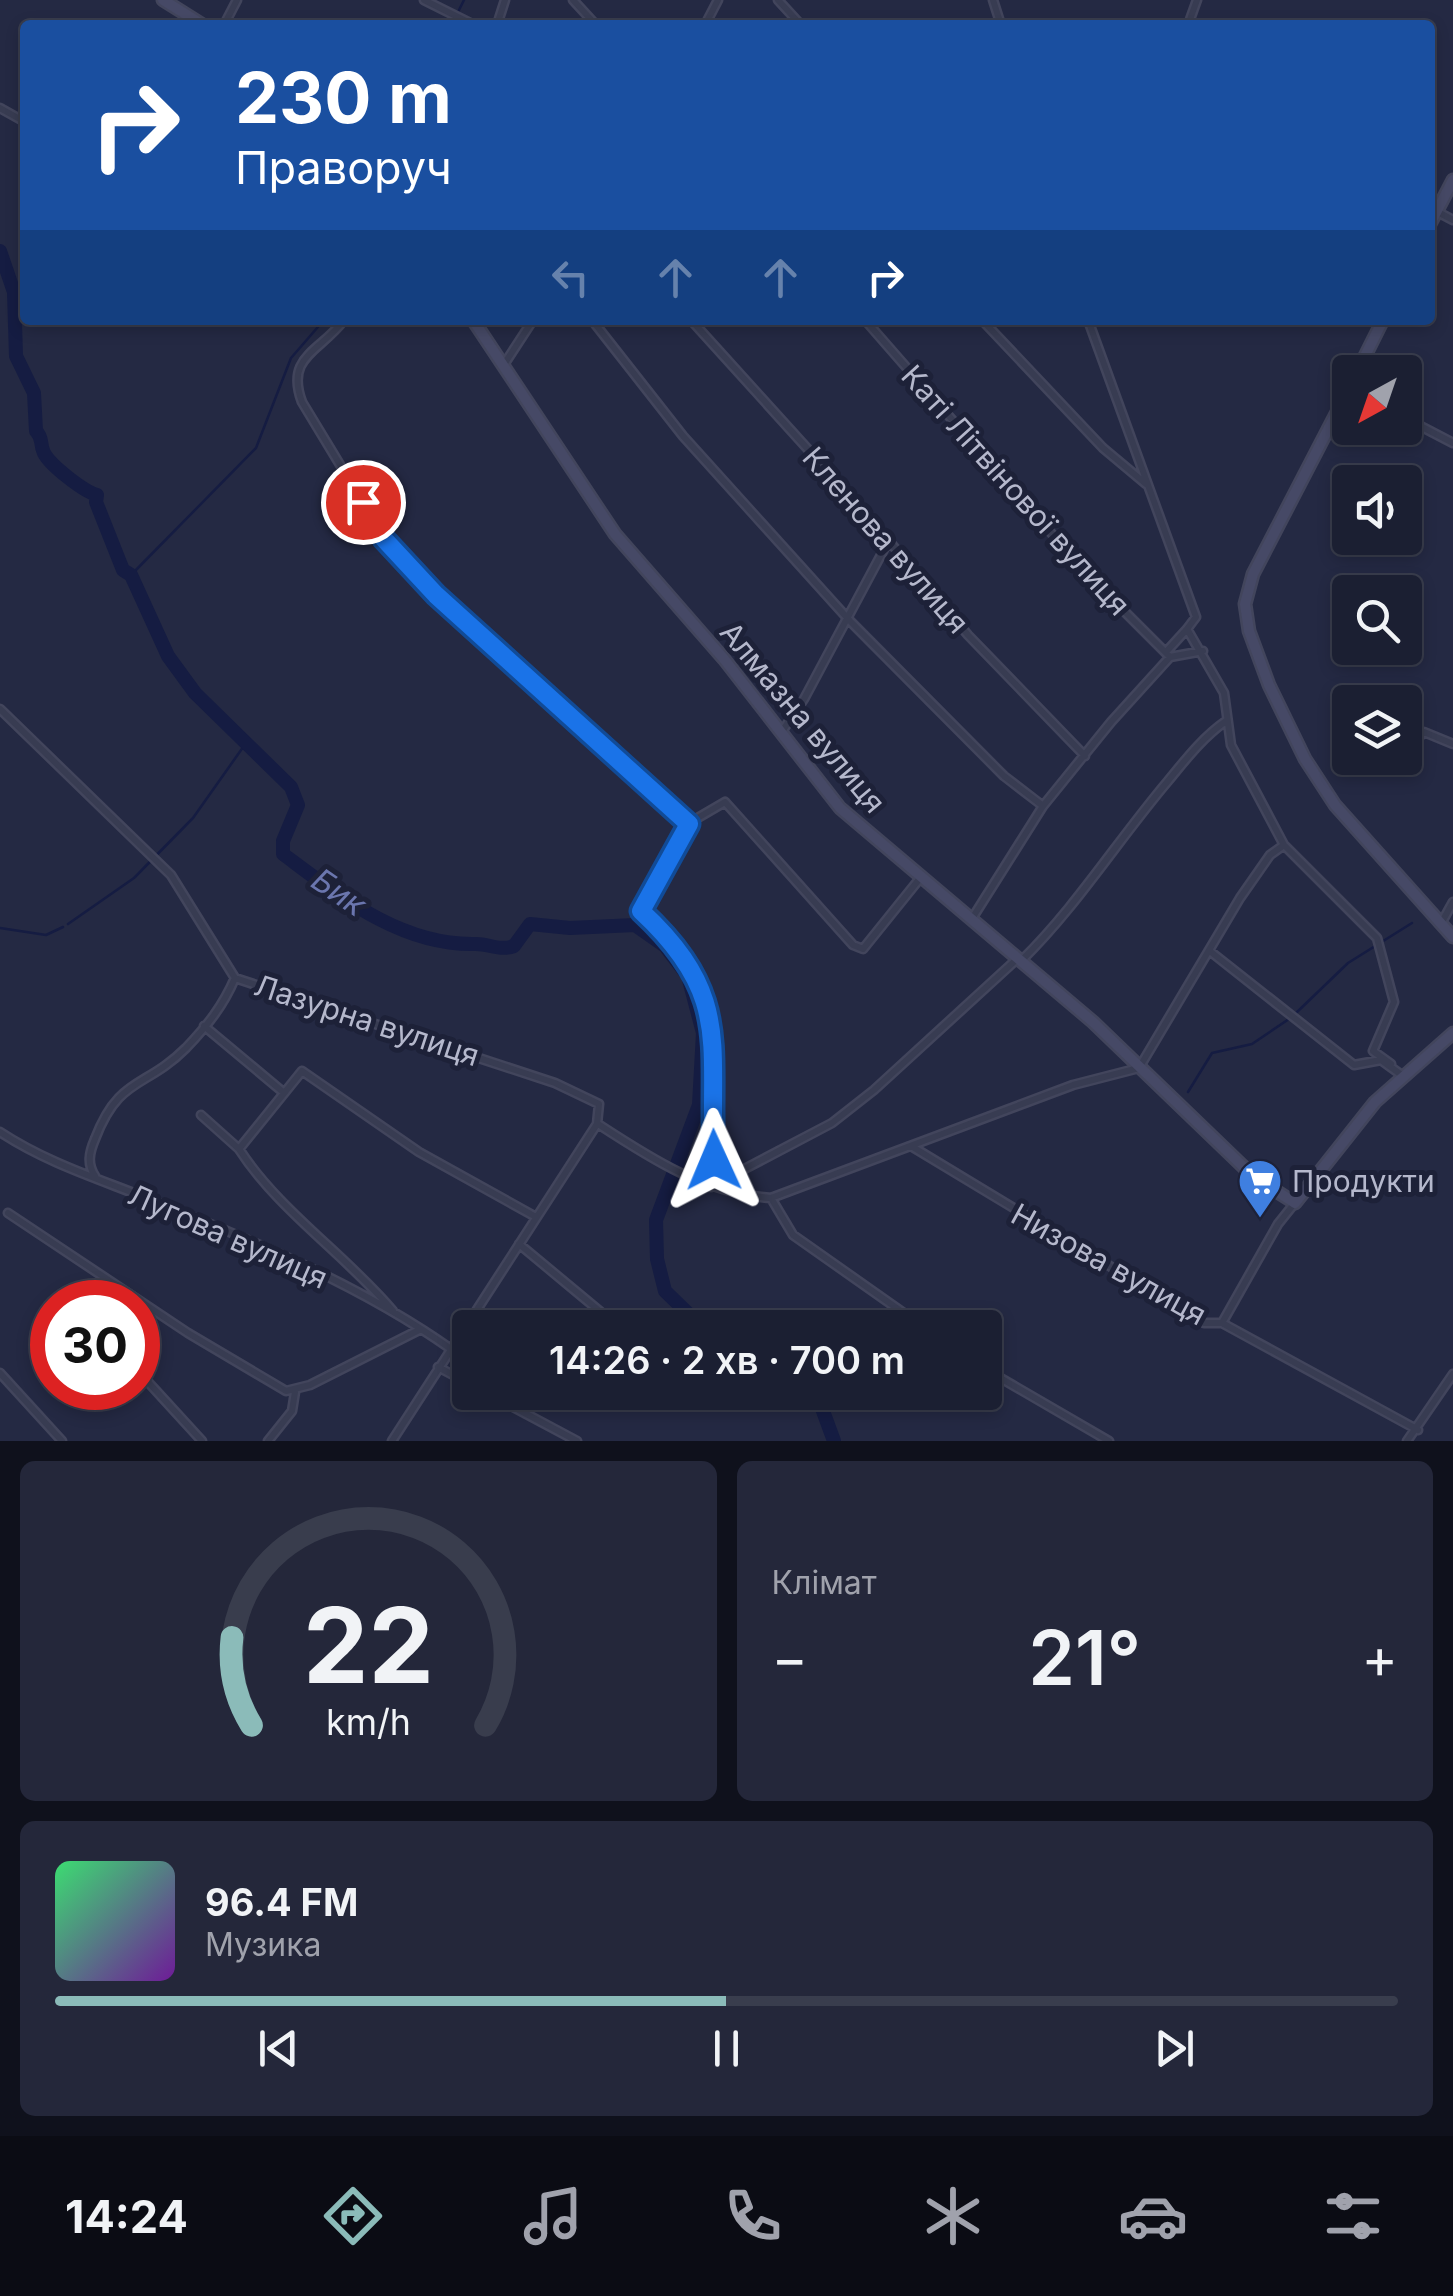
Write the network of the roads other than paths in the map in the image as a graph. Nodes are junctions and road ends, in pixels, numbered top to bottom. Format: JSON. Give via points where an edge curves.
{"nodes":[{"id":1,"x":163,"y":0,"type":"edge"},
{"id":2,"x":424,"y":0,"type":"edge"},
{"id":3,"x":573,"y":0,"type":"edge"},
{"id":4,"x":778,"y":0,"type":"edge"},
{"id":5,"x":195,"y":20,"type":"edge"},
{"id":6,"x":462,"y":20,"type":"edge"},
{"id":7,"x":591,"y":20,"type":"edge"},
{"id":8,"x":796,"y":20,"type":"edge"},
{"id":9,"x":1453,"y":180,"type":"edge"},
{"id":10,"x":1435,"y":207,"type":"edge"},
{"id":11,"x":339,"y":325,"type":"edge"},
{"id":12,"x":476,"y":325,"type":"edge"},
{"id":13,"x":529,"y":325,"type":"edge"},
{"id":14,"x":596,"y":325,"type":"edge"},
{"id":15,"x":695,"y":325,"type":"edge"},
{"id":16,"x":868,"y":325,"type":"edge"},
{"id":17,"x":987,"y":325,"type":"edge"},
{"id":18,"x":1090,"y":325,"type":"edge"},
{"id":19,"x":1380,"y":325,"type":"edge"},
{"id":20,"x":1366,"y":355,"type":"edge"},
{"id":21,"x":502,"y":368,"type":"junction"},
{"id":22,"x":1332,"y":423,"type":"edge"},
{"id":23,"x":1422,"y":427,"type":"edge"},
{"id":24,"x":1453,"y":443,"type":"edge"},
{"id":25,"x":1146,"y":484,"type":"junction"},
{"id":26,"x":888,"y":540,"type":"junction"},
{"id":27,"x":847,"y":614,"type":"junction"},
{"id":28,"x":1186,"y":629,"type":"junction"},
{"id":29,"x":1203,"y":652,"type":"junction"},
{"id":30,"x":1168,"y":655,"type":"junction"},
{"id":31,"x":0,"y":710,"type":"edge"},
{"id":32,"x":1226,"y":721,"type":"junction"},
{"id":33,"x":781,"y":733,"type":"junction"},
{"id":34,"x":1422,"y":734,"type":"edge"},
{"id":35,"x":1453,"y":744,"type":"edge"},
{"id":36,"x":1085,"y":756,"type":"junction"},
{"id":37,"x":1042,"y":806,"type":"junction"},
{"id":38,"x":689,"y":824,"type":"junction"},
{"id":39,"x":1284,"y":846,"type":"junction"},
{"id":40,"x":922,"y":876,"type":"junction"},
{"id":41,"x":1453,"y":902,"type":"edge"},
{"id":42,"x":972,"y":917,"type":"junction"},
{"id":43,"x":1443,"y":920,"type":"junction"},
{"id":44,"x":1453,"y":937,"type":"edge"},
{"id":45,"x":1211,"y":952,"type":"junction"},
{"id":46,"x":1020,"y":959,"type":"junction"},
{"id":47,"x":234,"y":978,"type":"junction"},
{"id":48,"x":204,"y":1026,"type":"junction"},
{"id":49,"x":1453,"y":1033,"type":"edge"},
{"id":50,"x":1391,"y":1064,"type":"junction"},
{"id":51,"x":1139,"y":1068,"type":"junction"},
{"id":52,"x":1403,"y":1076,"type":"junction"},
{"id":53,"x":283,"y":1092,"type":"junction"},
{"id":54,"x":201,"y":1115,"type":"dead end"},
{"id":55,"x":598,"y":1124,"type":"junction"},
{"id":56,"x":0,"y":1132,"type":"edge"},
{"id":57,"x":910,"y":1146,"type":"junction"},
{"id":58,"x":239,"y":1149,"type":"junction"},
{"id":59,"x":96,"y":1178,"type":"junction"},
{"id":60,"x":711,"y":1186,"type":"junction"},
{"id":61,"x":771,"y":1198,"type":"junction"},
{"id":62,"x":1295,"y":1203,"type":"junction"},
{"id":63,"x":8,"y":1212,"type":"dead end"},
{"id":64,"x":536,"y":1217,"type":"junction"},
{"id":65,"x":520,"y":1244,"type":"junction"},
{"id":66,"x":104,"y":1278,"type":"joint"},
{"id":67,"x":599,"y":1310,"type":"edge"},
{"id":68,"x":899,"y":1310,"type":"edge"},
{"id":69,"x":393,"y":1312,"type":"junction"},
{"id":70,"x":1222,"y":1323,"type":"junction"},
{"id":71,"x":422,"y":1328,"type":"junction"},
{"id":72,"x":451,"y":1348,"type":"junction"},
{"id":73,"x":438,"y":1368,"type":"junction"},
{"id":74,"x":0,"y":1372,"type":"edge"},
{"id":75,"x":1453,"y":1374,"type":"edge"},
{"id":76,"x":452,"y":1375,"type":"edge"},
{"id":77,"x":1002,"y":1379,"type":"edge"},
{"id":78,"x":295,"y":1392,"type":"junction"},
{"id":79,"x":160,"y":1396,"type":"edge"},
{"id":80,"x":519,"y":1410,"type":"edge"},
{"id":81,"x":1418,"y":1430,"type":"junction"},
{"id":82,"x":62,"y":1441,"type":"edge"},
{"id":83,"x":202,"y":1441,"type":"edge"},
{"id":84,"x":268,"y":1441,"type":"edge"},
{"id":85,"x":392,"y":1441,"type":"edge"},
{"id":86,"x":577,"y":1441,"type":"edge"},
{"id":87,"x":1109,"y":1441,"type":"edge"},
{"id":88,"x":1407,"y":1441,"type":"edge"}],
"edges":[{"from":1,"to":5,"type":"main road"},
{"from":2,"to":6,"type":"street"},
{"from":3,"to":7,"type":"street"},
{"from":4,"to":8,"type":"street"},
{"from":9,"to":10,"type":"main road"},
{"from":11,"to":38,"type":"street","via":[[300,365],[294,381],[384,539],[436,595]]},
{"from":12,"to":21,"type":"main road","name":"Алмазна вулиця"},
{"from":13,"to":21,"type":"street"},
{"from":14,"to":27,"type":"street","via":[[736,498]]},
{"from":15,"to":26,"type":"street","name":"Кленова вулиця"},
{"from":16,"to":30,"type":"street","name":"Каті Літвінової вулиця"},
{"from":17,"to":25,"type":"street","via":[[1102,448]]},
{"from":18,"to":25,"type":"street"},
{"from":19,"to":20,"type":"main road"},
{"from":21,"to":33,"type":"main road","name":"Алмазна вулиця","via":[[614,534]]},
{"from":22,"to":43,"type":"main road","via":[[1253,574],[1245,604],[1250,631],[1298,744],[1335,805]]},
{"from":23,"to":24,"type":"street"},
{"from":25,"to":28,"type":"street","via":[[1196,617]]},
{"from":26,"to":27,"type":"street"},
{"from":26,"to":36,"type":"street","name":"Кленова вулиця"},
{"from":27,"to":33,"type":"street"},
{"from":27,"to":37,"type":"street","via":[[893,667]]},
{"from":28,"to":29,"type":"street"},
{"from":28,"to":30,"type":"street"},
{"from":29,"to":30,"type":"street"},
{"from":29,"to":32,"type":"street","via":[[1224,692]]},
{"from":30,"to":36,"type":"street"},
{"from":31,"to":47,"type":"street","name":"Лазурна вулиця","via":[[171,875]]},
{"from":32,"to":39,"type":"street"},
{"from":32,"to":46,"type":"street","via":[[1208,733],[1048,934]]},
{"from":33,"to":40,"type":"main road","name":"Алмазна вулиця","via":[[840,808]]},
{"from":34,"to":35,"type":"street"},
{"from":36,"to":37,"type":"street"},
{"from":37,"to":42,"type":"street"},
{"from":38,"to":40,"type":"street","via":[[725,802],[845,939],[863,949]]},
{"from":38,"to":60,"type":"street","via":[[641,911],[673,940],[702,984],[713,1044]]},
{"from":39,"to":45,"type":"street","via":[[1240,898]]},
{"from":39,"to":50,"type":"street","via":[[1377,938],[1394,1002],[1373,1051]]},
{"from":40,"to":42,"type":"main road","name":"Алмазна вулиця"},
{"from":41,"to":43,"type":"street"},
{"from":42,"to":46,"type":"main road","name":"Алмазна вулиця"},
{"from":43,"to":44,"type":"main road"},
{"from":45,"to":50,"type":"street","via":[[1354,1066]]},
{"from":45,"to":51,"type":"street"},
{"from":46,"to":51,"type":"main road","name":"Алмазна вулиця"},
{"from":46,"to":60,"type":"street","via":[[832,1123]]},
{"from":47,"to":48,"type":"street","via":[[219,1012]]},
{"from":47,"to":55,"type":"street","name":"Лазурна вулиця","via":[[591,1097],[600,1104]]},
{"from":48,"to":53,"type":"street"},
{"from":48,"to":59,"type":"street","via":[[183,1050],[109,1105],[89,1157]]},
{"from":49,"to":52,"type":"main road"},
{"from":50,"to":52,"type":"street"},
{"from":51,"to":57,"type":"street","via":[[1073,1085]]},
{"from":51,"to":62,"type":"main road","name":"Алмазна вулиця","via":[[1254,1177]]},
{"from":52,"to":62,"type":"main road","via":[[1374,1102]]},
{"from":53,"to":58,"type":"street"},
{"from":53,"to":64,"type":"street","via":[[302,1071],[419,1152]]},
{"from":54,"to":58,"type":"street"},
{"from":55,"to":60,"type":"street"},
{"from":55,"to":64,"type":"street"},
{"from":56,"to":59,"type":"street","name":"Лугова вулиця","via":[[29,1153]]},
{"from":57,"to":61,"type":"street"},
{"from":57,"to":70,"type":"street","name":"Низова вулиця","via":[[1204,1323]]},
{"from":58,"to":69,"type":"street"},
{"from":59,"to":69,"type":"street","name":"Лугова вулиця"},
{"from":60,"to":61,"type":"street"},
{"from":61,"to":68,"type":"street","via":[[793,1235]]},
{"from":62,"to":70,"type":"street"},
{"from":63,"to":66,"type":"street"},
{"from":64,"to":65,"type":"street"},
{"from":65,"to":67,"type":"street"},
{"from":65,"to":72,"type":"street"},
{"from":66,"to":78,"type":"street","via":[[276,1388]]},
{"from":69,"to":71,"type":"street","name":"Лугова вулиця"},
{"from":70,"to":81,"type":"street","name":"Низова вулиця"},
{"from":71,"to":72,"type":"street","name":"Лугова вулиця"},
{"from":71,"to":78,"type":"street"},
{"from":72,"to":73,"type":"street"},
{"from":73,"to":76,"type":"street"},
{"from":73,"to":85,"type":"street"},
{"from":74,"to":82,"type":"street"},
{"from":75,"to":81,"type":"street"},
{"from":77,"to":87,"type":"street"},
{"from":78,"to":84,"type":"street","via":[[292,1410]]},
{"from":79,"to":83,"type":"street"},
{"from":80,"to":86,"type":"street"},
{"from":81,"to":88,"type":"street"}]}
